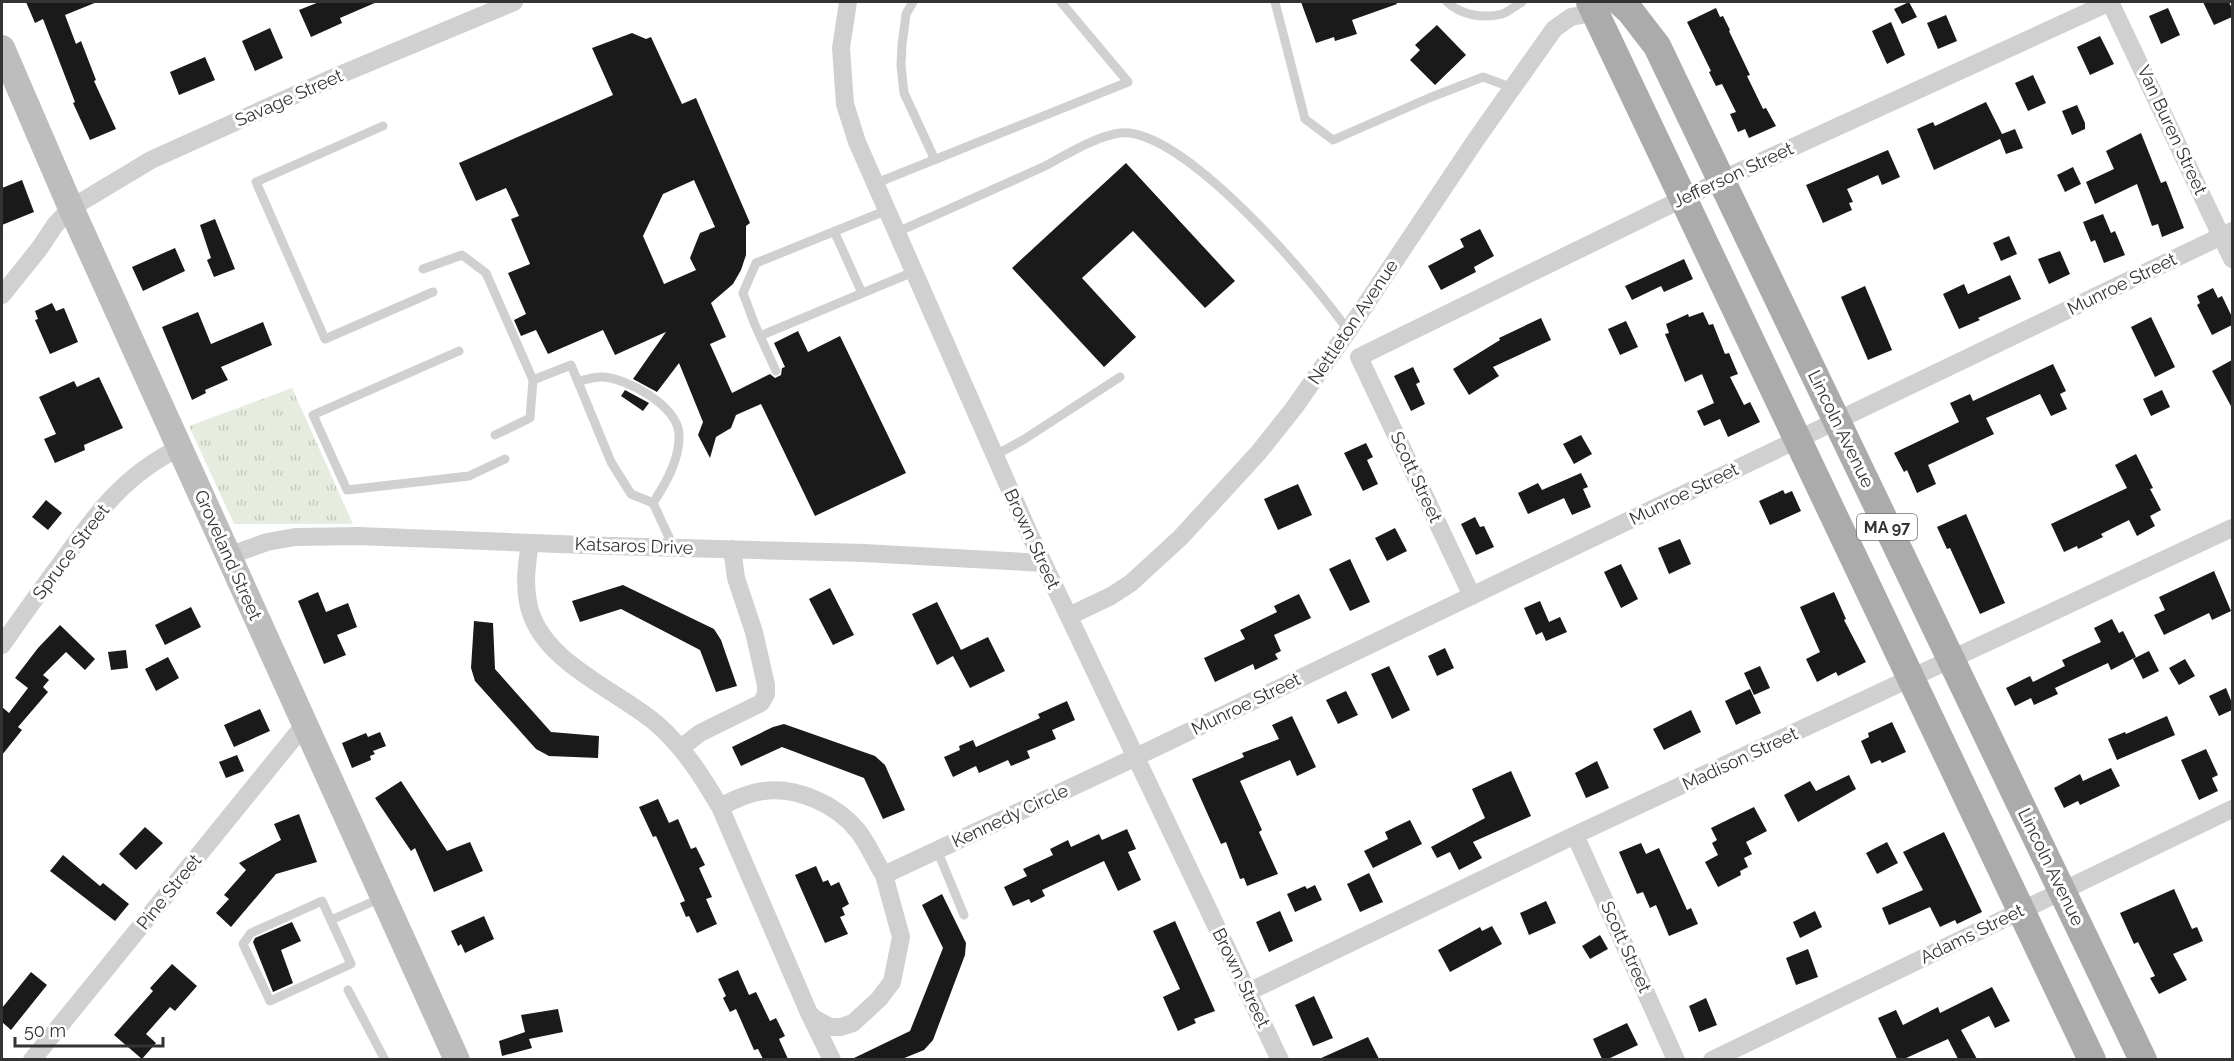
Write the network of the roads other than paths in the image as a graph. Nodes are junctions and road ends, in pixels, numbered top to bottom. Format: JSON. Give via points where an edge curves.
{"nodes":[{"id":1,"x":514,"y":2,"type":"edge"},
{"id":2,"x":848,"y":2,"type":"edge"},
{"id":3,"x":913,"y":2,"type":"edge"},
{"id":4,"x":1061,"y":2,"type":"edge"},
{"id":5,"x":1275,"y":2,"type":"edge"},
{"id":6,"x":1447,"y":2,"type":"edge"},
{"id":7,"x":1522,"y":2,"type":"edge"},
{"id":8,"x":2110,"y":2,"type":"edge"},
{"id":9,"x":1603,"y":4,"type":"edge"},
{"id":10,"x":2,"y":48,"type":"edge"},
{"id":11,"x":1513,"y":87,"type":"junction"},
{"id":12,"x":383,"y":126,"type":"dead end"},
{"id":13,"x":935,"y":160,"type":"junction"},
{"id":14,"x":1721,"y":180,"type":"junction"},
{"id":15,"x":874,"y":184,"type":"junction"},
{"id":16,"x":1685,"y":198,"type":"junction"},
{"id":17,"x":71,"y":208,"type":"junction"},
{"id":18,"x":885,"y":211,"type":"junction"},
{"id":19,"x":834,"y":231,"type":"junction"},
{"id":20,"x":895,"y":233,"type":"junction"},
{"id":21,"x":2227,"y":234,"type":"edge"},
{"id":22,"x":2232,"y":259,"type":"edge"},
{"id":23,"x":423,"y":269,"type":"dead end"},
{"id":24,"x":913,"y":272,"type":"junction"},
{"id":25,"x":433,"y":292,"type":"dead end"},
{"id":26,"x":862,"y":293,"type":"junction"},
{"id":27,"x":2,"y":295,"type":"edge"},
{"id":28,"x":1348,"y":331,"type":"junction"},
{"id":29,"x":760,"y":336,"type":"junction"},
{"id":30,"x":459,"y":351,"type":"dead end"},
{"id":31,"x":1359,"y":357,"type":"joint"},
{"id":32,"x":776,"y":372,"type":"dead end"},
{"id":33,"x":1120,"y":376,"type":"dead end"},
{"id":34,"x":533,"y":380,"type":"junction"},
{"id":35,"x":578,"y":381,"type":"junction"},
{"id":36,"x":1837,"y":421,"type":"junction"},
{"id":37,"x":495,"y":435,"type":"dead end"},
{"id":38,"x":1799,"y":439,"type":"junction"},
{"id":39,"x":180,"y":448,"type":"junction"},
{"id":40,"x":994,"y":456,"type":"junction"},
{"id":41,"x":505,"y":459,"type":"dead end"},
{"id":42,"x":653,"y":503,"type":"junction"},
{"id":43,"x":2232,"y":528,"type":"edge"},
{"id":44,"x":530,"y":543,"type":"junction"},
{"id":45,"x":674,"y":548,"type":"junction"},
{"id":46,"x":732,"y":549,"type":"junction"},
{"id":47,"x":228,"y":556,"type":"junction"},
{"id":48,"x":1043,"y":563,"type":"junction"},
{"id":49,"x":1472,"y":596,"type":"junction"},
{"id":50,"x":1069,"y":616,"type":"junction"},
{"id":51,"x":2,"y":645,"type":"edge"},
{"id":52,"x":1951,"y":660,"type":"junction"},
{"id":53,"x":1912,"y":678,"type":"junction"},
{"id":54,"x":304,"y":724,"type":"junction"},
{"id":55,"x":682,"y":747,"type":"junction"},
{"id":56,"x":1136,"y":757,"type":"junction"},
{"id":57,"x":720,"y":807,"type":"junction"},
{"id":58,"x":2232,"y":808,"type":"edge"},
{"id":59,"x":1575,"y":835,"type":"junction"},
{"id":60,"x":937,"y":850,"type":"junction"},
{"id":61,"x":884,"y":875,"type":"junction"},
{"id":62,"x":2062,"y":890,"type":"junction"},
{"id":63,"x":383,"y":897,"type":"junction"},
{"id":64,"x":2022,"y":910,"type":"junction"},
{"id":65,"x":964,"y":915,"type":"dead end"},
{"id":66,"x":331,"y":921,"type":"junction"},
{"id":67,"x":348,"y":990,"type":"dead end"},
{"id":68,"x":1248,"y":992,"type":"junction"},
{"id":69,"x":809,"y":1013,"type":"junction"},
{"id":70,"x":452,"y":1058,"type":"edge"},
{"id":71,"x":32,"y":1059,"type":"edge"},
{"id":72,"x":385,"y":1059,"type":"edge"},
{"id":73,"x":832,"y":1059,"type":"edge"},
{"id":74,"x":1280,"y":1059,"type":"edge"},
{"id":75,"x":1676,"y":1059,"type":"edge"},
{"id":76,"x":1712,"y":1059,"type":"edge"},
{"id":77,"x":2092,"y":1059,"type":"edge"},
{"id":78,"x":2143,"y":1059,"type":"edge"}],
"edges":[{"from":1,"to":17,"type":"street","name":"Savage Street","via":[[151,160]]},
{"from":2,"to":15,"type":"street","name":"Brown Street","via":[[841,48],[845,104]]},
{"from":3,"to":13,"type":"lane","via":[[906,14],[902,45],[904,93]]},
{"from":4,"to":13,"type":"lane","via":[[1128,82]]},
{"from":5,"to":11,"type":"lane","via":[[1305,119],[1334,140],[1483,77]]},
{"from":6,"to":7,"type":"lane","via":[[1464,13],[1481,16],[1503,14]]},
{"from":8,"to":14,"type":"street","name":"Jefferson Street"},
{"from":8,"to":21,"type":"street","name":"Van Buren Street"},
{"from":9,"to":11,"type":"street","name":"Nettleton Avenue","via":[[1554,29]]},
{"from":9,"to":14,"type":"main road","name":"Lincoln Avenue","number":"MA 97","via":[[1630,11],[1657,45]]},
{"from":9,"to":16,"type":"main road","number":"MA 97"},
{"from":10,"to":17,"type":"main road","name":"Groveland Street"},
{"from":11,"to":28,"type":"street","name":"Nettleton Avenue"},
{"from":12,"to":25,"type":"lane","via":[[256,182],[325,339]]},
{"from":13,"to":15,"type":"lane"},
{"from":14,"to":16,"type":"street","name":"Jefferson Street"},
{"from":14,"to":36,"type":"main road","name":"Lincoln Avenue","number":"MA 97"},
{"from":15,"to":18,"type":"street","name":"Brown Street"},
{"from":16,"to":31,"type":"street","name":"Jefferson Street"},
{"from":16,"to":38,"type":"main road","number":"MA 97"},
{"from":17,"to":27,"type":"street","name":"Savage Street"},
{"from":17,"to":39,"type":"main road","name":"Groveland Street"},
{"from":18,"to":19,"type":"lane"},
{"from":18,"to":20,"type":"street","name":"Brown Street"},
{"from":19,"to":26,"type":"lane"},
{"from":19,"to":29,"type":"lane","via":[[756,263],[743,293]]},
{"from":20,"to":24,"type":"street","name":"Brown Street"},
{"from":20,"to":28,"type":"lane","via":[[1102,138],[1131,134],[1173,151],[1194,165],[1306,276]]},
{"from":21,"to":22,"type":"street","name":"Van Buren Street"},
{"from":21,"to":36,"type":"street","name":"Munroe Street"},
{"from":23,"to":34,"type":"lane","via":[[462,255],[486,273]]},
{"from":24,"to":26,"type":"lane"},
{"from":24,"to":40,"type":"street","name":"Brown Street"},
{"from":26,"to":29,"type":"lane"},
{"from":28,"to":50,"type":"street","name":"Nettleton Avenue","via":[[1283,422],[1181,537],[1131,583]]},
{"from":29,"to":32,"type":"lane"},
{"from":30,"to":41,"type":"lane","via":[[313,415],[347,490],[469,476]]},
{"from":31,"to":49,"type":"street","name":"Scott Street"},
{"from":33,"to":40,"type":"lane"},
{"from":34,"to":35,"type":"lane","via":[[572,365]]},
{"from":34,"to":37,"type":"lane","via":[[530,418]]},
{"from":35,"to":42,"type":"lane","via":[[611,462],[631,494]]},
{"from":35,"to":42,"type":"lane","via":[[602,377],[627,381],[671,413],[679,432],[675,459]]},
{"from":36,"to":38,"type":"street","name":"Munroe Street"},
{"from":36,"to":52,"type":"main road","name":"Lincoln Avenue","number":"MA 97"},
{"from":38,"to":49,"type":"street","name":"Munroe Street"},
{"from":38,"to":53,"type":"main road","number":"MA 97"},
{"from":39,"to":47,"type":"main road","name":"Groveland Street"},
{"from":39,"to":51,"type":"street","name":"Spruce Street","via":[[155,460],[98,512]]},
{"from":40,"to":48,"type":"street","name":"Brown Street"},
{"from":42,"to":45,"type":"lane"},
{"from":43,"to":52,"type":"street","name":"Madison Street"},
{"from":44,"to":45,"type":"street","name":"Katsaros Drive"},
{"from":44,"to":47,"type":"street","name":"Katsaros Drive","via":[[295,537]]},
{"from":44,"to":55,"type":"street","via":[[525,577],[528,603],[536,624],[551,645],[569,664],[655,723]]},
{"from":45,"to":46,"type":"street","name":"Katsaros Drive"},
{"from":46,"to":48,"type":"street","name":"Katsaros Drive"},
{"from":46,"to":55,"type":"street","via":[[766,694],[762,703],[700,733]]},
{"from":47,"to":54,"type":"main road","name":"Groveland Street"},
{"from":48,"to":50,"type":"street","name":"Brown Street"},
{"from":49,"to":56,"type":"street","name":"Munroe Street"},
{"from":50,"to":56,"type":"street","name":"Brown Street"},
{"from":52,"to":53,"type":"street","name":"Madison Street"},
{"from":52,"to":62,"type":"main road","name":"Lincoln Avenue","number":"MA 97"},
{"from":53,"to":59,"type":"street","name":"Madison Street"},
{"from":53,"to":64,"type":"main road","number":"MA 97"},
{"from":54,"to":63,"type":"main road","name":"Groveland Street"},
{"from":54,"to":71,"type":"street","name":"Pine Street"},
{"from":55,"to":57,"type":"street"},
{"from":56,"to":60,"type":"street","name":"Kennedy Circle"},
{"from":56,"to":68,"type":"street","name":"Brown Street"},
{"from":57,"to":61,"type":"street","via":[[764,790],[811,797],[840,814],[858,831]]},
{"from":57,"to":69,"type":"street"},
{"from":58,"to":62,"type":"street","name":"Adams Street"},
{"from":59,"to":68,"type":"street","name":"Madison Street"},
{"from":59,"to":75,"type":"street","name":"Scott Street"},
{"from":60,"to":61,"type":"street","name":"Kennedy Circle"},
{"from":60,"to":65,"type":"lane"},
{"from":61,"to":69,"type":"street","via":[[901,937],[892,982],[853,1023],[830,1027]]},
{"from":62,"to":64,"type":"street","name":"Adams Street"},
{"from":62,"to":78,"type":"main road","name":"Lincoln Avenue","number":"MA 97"},
{"from":63,"to":66,"type":"lane"},
{"from":63,"to":70,"type":"main road","name":"Groveland Street"},
{"from":64,"to":76,"type":"street","name":"Adams Street"},
{"from":64,"to":77,"type":"main road","number":"MA 97"},
{"from":66,"to":66,"type":"lane","via":[[322,901],[251,933],[243,944],[270,1001],[351,964]]},
{"from":67,"to":72,"type":"lane"},
{"from":68,"to":74,"type":"street","name":"Brown Street"},
{"from":69,"to":73,"type":"street"}]}
